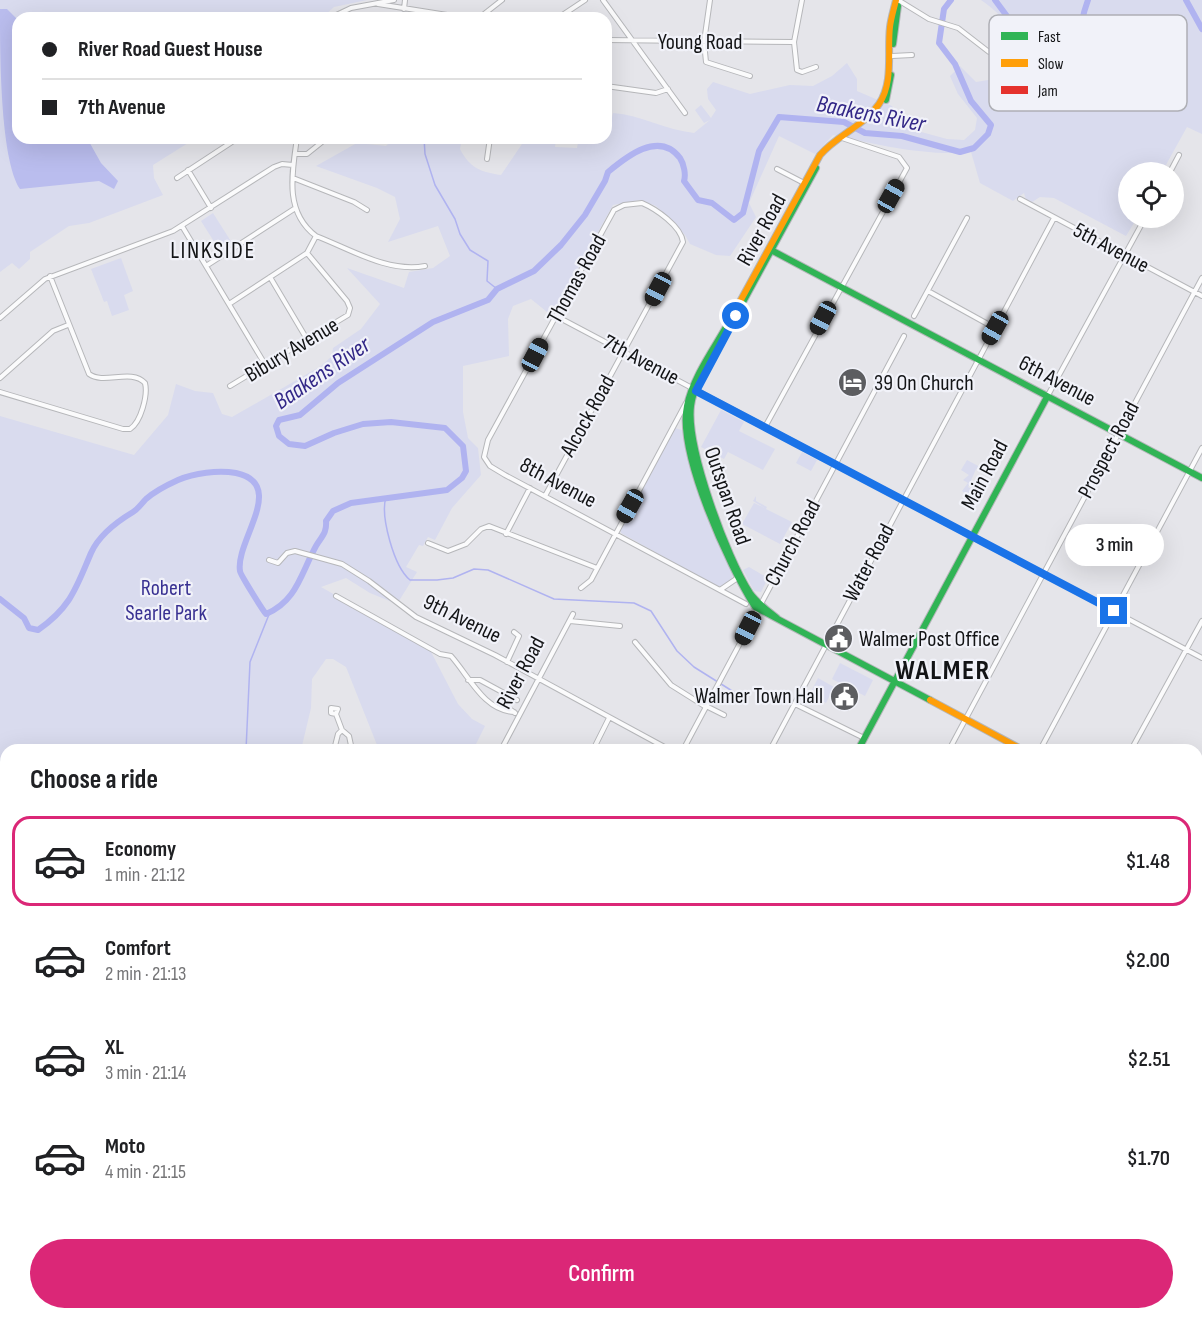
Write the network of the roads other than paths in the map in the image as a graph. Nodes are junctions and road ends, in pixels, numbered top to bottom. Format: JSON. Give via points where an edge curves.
{"nodes":[{"id":1,"x":394,"y":0,"type":"edge"},
{"id":2,"x":405,"y":0,"type":"edge"},
{"id":3,"x":502,"y":0,"type":"edge"},
{"id":4,"x":585,"y":0,"type":"edge"},
{"id":5,"x":710,"y":0,"type":"edge"},
{"id":6,"x":802,"y":0,"type":"edge"},
{"id":7,"x":898,"y":0,"type":"edge"},
{"id":8,"x":378,"y":4,"type":"junction"},
{"id":9,"x":404,"y":9,"type":"junction"},
{"id":10,"x":340,"y":12,"type":"edge"},
{"id":11,"x":425,"y":12,"type":"edge"},
{"id":12,"x":487,"y":12,"type":"edge"},
{"id":13,"x":567,"y":12,"type":"edge"},
{"id":14,"x":612,"y":13,"type":"edge"},
{"id":15,"x":612,"y":40,"type":"edge"},
{"id":16,"x":633,"y":42,"type":"junction"},
{"id":17,"x":704,"y":42,"type":"junction"},
{"id":18,"x":794,"y":42,"type":"junction"},
{"id":19,"x":989,"y":52,"type":"edge"},
{"id":20,"x":912,"y":55,"type":"dead end"},
{"id":21,"x":892,"y":56,"type":"junction"},
{"id":22,"x":816,"y":67,"type":"dead end"},
{"id":23,"x":750,"y":76,"type":"dead end"},
{"id":24,"x":612,"y":87,"type":"edge"},
{"id":25,"x":668,"y":89,"type":"junction"},
{"id":26,"x":882,"y":104,"type":"junction"},
{"id":27,"x":685,"y":113,"type":"dead end"},
{"id":28,"x":842,"y":137,"type":"junction"},
{"id":29,"x":229,"y":144,"type":"edge"},
{"id":30,"x":296,"y":144,"type":"edge"},
{"id":31,"x":320,"y":144,"type":"edge"},
{"id":32,"x":489,"y":144,"type":"edge"},
{"id":33,"x":295,"y":154,"type":"junction"},
{"id":34,"x":1179,"y":155,"type":"dead end"},
{"id":35,"x":487,"y":159,"type":"dead end"},
{"id":36,"x":1175,"y":162,"type":"edge"},
{"id":37,"x":293,"y":165,"type":"junction"},
{"id":38,"x":777,"y":169,"type":"dead end"},
{"id":39,"x":188,"y":170,"type":"junction"},
{"id":40,"x":177,"y":178,"type":"dead end"},
{"id":41,"x":294,"y":178,"type":"junction"},
{"id":42,"x":805,"y":183,"type":"junction"},
{"id":43,"x":1020,"y":199,"type":"dead end"},
{"id":44,"x":211,"y":208,"type":"junction"},
{"id":45,"x":294,"y":208,"type":"junction"},
{"id":46,"x":367,"y":210,"type":"dead end"},
{"id":47,"x":968,"y":218,"type":"dead end"},
{"id":48,"x":1054,"y":218,"type":"junction"},
{"id":49,"x":182,"y":226,"type":"junction"},
{"id":50,"x":1139,"y":228,"type":"edge"},
{"id":51,"x":316,"y":236,"type":"junction"},
{"id":52,"x":683,"y":242,"type":"joint"},
{"id":53,"x":770,"y":249,"type":"junction"},
{"id":54,"x":307,"y":253,"type":"junction"},
{"id":55,"x":1124,"y":256,"type":"junction"},
{"id":56,"x":425,"y":266,"type":"dead end"},
{"id":57,"x":206,"y":267,"type":"junction"},
{"id":58,"x":50,"y":276,"type":"junction"},
{"id":59,"x":270,"y":277,"type":"junction"},
{"id":60,"x":1202,"y":278,"type":"edge"},
{"id":61,"x":840,"y":287,"type":"junction"},
{"id":62,"x":928,"y":291,"type":"junction"},
{"id":63,"x":1194,"y":292,"type":"junction"},
{"id":64,"x":1202,"y":296,"type":"edge"},
{"id":65,"x":229,"y":304,"type":"junction"},
{"id":66,"x":556,"y":316,"type":"junction"},
{"id":67,"x":914,"y":316,"type":"dead end"},
{"id":68,"x":0,"y":318,"type":"edge"},
{"id":69,"x":69,"y":325,"type":"junction"},
{"id":70,"x":995,"y":328,"type":"junction"},
{"id":71,"x":904,"y":336,"type":"dead end"},
{"id":72,"x":308,"y":341,"type":"junction"},
{"id":73,"x":624,"y":351,"type":"junction"},
{"id":74,"x":978,"y":358,"type":"junction"},
{"id":75,"x":266,"y":366,"type":"junction"},
{"id":76,"x":0,"y":378,"type":"edge"},
{"id":77,"x":230,"y":386,"type":"dead end"},
{"id":78,"x":694,"y":390,"type":"junction"},
{"id":79,"x":0,"y":392,"type":"edge"},
{"id":80,"x":1047,"y":397,"type":"junction"},
{"id":81,"x":688,"y":401,"type":"junction"},
{"id":82,"x":688,"y":425,"type":"junction"},
{"id":83,"x":765,"y":427,"type":"junction"},
{"id":84,"x":673,"y":428,"type":"junction"},
{"id":85,"x":1118,"y":434,"type":"junction"},
{"id":86,"x":1202,"y":448,"type":"edge"},
{"id":87,"x":484,"y":457,"type":"joint"},
{"id":88,"x":835,"y":464,"type":"junction"},
{"id":89,"x":1190,"y":471,"type":"junction"},
{"id":90,"x":1202,"y":478,"type":"edge"},
{"id":91,"x":531,"y":488,"type":"junction"},
{"id":92,"x":545,"y":496,"type":"junction"},
{"id":93,"x":903,"y":500,"type":"junction"},
{"id":94,"x":619,"y":525,"type":"junction"},
{"id":95,"x":615,"y":533,"type":"junction"},
{"id":96,"x":506,"y":534,"type":"junction"},
{"id":97,"x":621,"y":536,"type":"junction"},
{"id":98,"x":972,"y":536,"type":"junction"},
{"id":99,"x":428,"y":543,"type":"dead end"},
{"id":100,"x":268,"y":560,"type":"dead end"},
{"id":101,"x":597,"y":568,"type":"junction"},
{"id":102,"x":1044,"y":574,"type":"junction"},
{"id":103,"x":739,"y":577,"type":"junction"},
{"id":104,"x":581,"y":588,"type":"dead end"},
{"id":105,"x":720,"y":590,"type":"junction"},
{"id":106,"x":336,"y":596,"type":"dead end"},
{"id":107,"x":746,"y":604,"type":"dead end"},
{"id":108,"x":759,"y":607,"type":"junction"},
{"id":109,"x":1114,"y":611,"type":"junction"},
{"id":110,"x":573,"y":614,"type":"dead end"},
{"id":111,"x":570,"y":621,"type":"junction"},
{"id":112,"x":1202,"y":621,"type":"edge"},
{"id":113,"x":620,"y":626,"type":"dead end"},
{"id":114,"x":514,"y":632,"type":"dead end"},
{"id":115,"x":635,"y":642,"type":"dead end"},
{"id":116,"x":826,"y":645,"type":"junction"},
{"id":117,"x":1186,"y":650,"type":"junction"},
{"id":118,"x":1202,"y":658,"type":"edge"},
{"id":119,"x":507,"y":662,"type":"junction"},
{"id":120,"x":539,"y":679,"type":"junction"},
{"id":121,"x":468,"y":680,"type":"junction"},
{"id":122,"x":894,"y":681,"type":"junction"},
{"id":123,"x":504,"y":693,"type":"junction"},
{"id":124,"x":517,"y":700,"type":"dead end"},
{"id":125,"x":795,"y":704,"type":"junction"},
{"id":126,"x":499,"y":705,"type":"junction"},
{"id":127,"x":706,"y":706,"type":"junction"},
{"id":128,"x":336,"y":714,"type":"dead end"},
{"id":129,"x":517,"y":714,"type":"junction"},
{"id":130,"x":724,"y":715,"type":"dead end"},
{"id":131,"x":609,"y":718,"type":"junction"},
{"id":132,"x":965,"y":720,"type":"junction"},
{"id":133,"x":342,"y":730,"type":"junction"},
{"id":134,"x":864,"y":738,"type":"junction"},
{"id":135,"x":335,"y":744,"type":"edge"},
{"id":136,"x":351,"y":744,"type":"edge"},
{"id":137,"x":504,"y":744,"type":"edge"},
{"id":138,"x":596,"y":744,"type":"edge"},
{"id":139,"x":659,"y":744,"type":"edge"},
{"id":140,"x":686,"y":744,"type":"edge"},
{"id":141,"x":773,"y":744,"type":"edge"},
{"id":142,"x":861,"y":744,"type":"edge"},
{"id":143,"x":952,"y":744,"type":"edge"},
{"id":144,"x":1011,"y":744,"type":"edge"},
{"id":145,"x":1043,"y":744,"type":"edge"},
{"id":146,"x":1134,"y":744,"type":"edge"}],
"edges":[{"from":1,"to":8,"type":"street"},
{"from":2,"to":9,"type":"street"},
{"from":3,"to":12,"type":"street"},
{"from":4,"to":13,"type":"street"},
{"from":5,"to":17,"type":"street"},
{"from":6,"to":18,"type":"street"},
{"from":7,"to":19,"type":"street","via":[[958,28]]},
{"from":7,"to":21,"type":"main road"},
{"from":7,"to":26,"type":"main road","via":[[890,32],[888,78]]},
{"from":8,"to":9,"type":"street"},
{"from":8,"to":10,"type":"street"},
{"from":9,"to":11,"type":"street"},
{"from":14,"to":16,"type":"street"},
{"from":15,"to":16,"type":"street","name":"Young Road"},
{"from":16,"to":17,"type":"street","name":"Young Road"},
{"from":16,"to":25,"type":"street"},
{"from":17,"to":18,"type":"street","name":"Young Road"},
{"from":17,"to":23,"type":"street","via":[[707,63]]},
{"from":18,"to":22,"type":"street","via":[[797,71]]},
{"from":20,"to":21,"type":"street"},
{"from":21,"to":26,"type":"main road","via":[[891,81]]},
{"from":24,"to":25,"type":"street","via":[[656,93]]},
{"from":25,"to":27,"type":"street"},
{"from":26,"to":28,"type":"main road","name":"River Road"},
{"from":28,"to":42,"type":"main road","name":"River Road","via":[[825,148]]},
{"from":28,"to":61,"type":"street","via":[[899,158],[907,168]]},
{"from":29,"to":39,"type":"street"},
{"from":30,"to":33,"type":"street"},
{"from":31,"to":33,"type":"street","via":[[307,154]]},
{"from":32,"to":35,"type":"street"},
{"from":33,"to":37,"type":"street"},
{"from":34,"to":36,"type":"street"},
{"from":37,"to":41,"type":"street"},
{"from":37,"to":44,"type":"street","via":[[274,167]]},
{"from":38,"to":42,"type":"street"},
{"from":39,"to":40,"type":"street"},
{"from":39,"to":44,"type":"street"},
{"from":41,"to":45,"type":"street"},
{"from":41,"to":46,"type":"street"},
{"from":42,"to":53,"type":"main road","name":"River Road"},
{"from":43,"to":48,"type":"street","name":"5th Avenue"},
{"from":44,"to":49,"type":"street"},
{"from":45,"to":51,"type":"street"},
{"from":45,"to":57,"type":"street"},
{"from":47,"to":62,"type":"street"},
{"from":48,"to":55,"type":"street","name":"5th Avenue"},
{"from":48,"to":70,"type":"street","name":"Water Road"},
{"from":49,"to":57,"type":"street"},
{"from":49,"to":58,"type":"street"},
{"from":50,"to":55,"type":"street","name":"Main Road"},
{"from":51,"to":54,"type":"street"},
{"from":51,"to":56,"type":"street","via":[[390,265]]},
{"from":52,"to":66,"type":"street","name":"Thomas Road","via":[[680,232],[648,206],[637,202],[615,209]]},
{"from":52,"to":73,"type":"street","name":"Alcock Road"},
{"from":53,"to":61,"type":"main road","name":"6th Avenue"},
{"from":53,"to":78,"type":"main road","name":"River Road"},
{"from":54,"to":59,"type":"street"},
{"from":54,"to":72,"type":"street","name":"Bibury Avenue","via":[[350,308],[346,318]]},
{"from":55,"to":63,"type":"street","name":"5th Avenue"},
{"from":55,"to":80,"type":"street","name":"Main Road"},
{"from":57,"to":65,"type":"street"},
{"from":58,"to":68,"type":"street"},
{"from":58,"to":69,"type":"street"},
{"from":59,"to":65,"type":"street"},
{"from":59,"to":72,"type":"street"},
{"from":60,"to":63,"type":"street","name":"Prospect Road"},
{"from":61,"to":74,"type":"main road","name":"6th Avenue"},
{"from":61,"to":83,"type":"street"},
{"from":62,"to":67,"type":"street"},
{"from":62,"to":70,"type":"street"},
{"from":63,"to":64,"type":"street","name":"5th Avenue"},
{"from":63,"to":85,"type":"street","name":"Prospect Road"},
{"from":65,"to":75,"type":"street"},
{"from":66,"to":73,"type":"street","name":"7th Avenue"},
{"from":66,"to":87,"type":"street","name":"Thomas Road","via":[[488,440]]},
{"from":69,"to":76,"type":"street","via":[[53,331]]},
{"from":69,"to":79,"type":"street","via":[[90,376],[135,377],[145,383],[134,426],[123,429]]},
{"from":70,"to":74,"type":"street","name":"Water Road"},
{"from":71,"to":88,"type":"street","name":"Church Road"},
{"from":72,"to":75,"type":"street","name":"Bibury Avenue"},
{"from":73,"to":78,"type":"street","name":"7th Avenue"},
{"from":73,"to":92,"type":"street","name":"Alcock Road"},
{"from":74,"to":80,"type":"main road","name":"6th Avenue"},
{"from":74,"to":93,"type":"street","name":"Water Road"},
{"from":75,"to":77,"type":"street","name":"Bibury Avenue"},
{"from":78,"to":81,"type":"main road","name":"Outspan Road"},
{"from":78,"to":82,"type":"main road","name":"Outspan Road"},
{"from":78,"to":83,"type":"street","name":"7th Avenue"},
{"from":80,"to":85,"type":"main road","name":"6th Avenue"},
{"from":80,"to":98,"type":"main road","name":"Main Road"},
{"from":81,"to":82,"type":"main road","name":"Outspan Road"},
{"from":81,"to":84,"type":"street"},
{"from":82,"to":84,"type":"street"},
{"from":82,"to":103,"type":"main road","name":"Outspan Road","via":[[698,476]]},
{"from":83,"to":88,"type":"street","name":"7th Avenue"},
{"from":84,"to":94,"type":"street"},
{"from":85,"to":89,"type":"main road","name":"6th Avenue"},
{"from":85,"to":102,"type":"street","name":"Prospect Road"},
{"from":86,"to":89,"type":"street"},
{"from":87,"to":91,"type":"street","name":"8th Avenue","via":[[490,466]]},
{"from":88,"to":93,"type":"street","name":"7th Avenue"},
{"from":88,"to":108,"type":"street","name":"Church Road"},
{"from":89,"to":90,"type":"main road","name":"6th Avenue"},
{"from":89,"to":109,"type":"street"},
{"from":91,"to":92,"type":"street","name":"8th Avenue"},
{"from":91,"to":96,"type":"street"},
{"from":92,"to":95,"type":"street","name":"8th Avenue"},
{"from":93,"to":98,"type":"street","name":"7th Avenue"},
{"from":93,"to":116,"type":"street","name":"Water Road"},
{"from":94,"to":95,"type":"street"},
{"from":94,"to":97,"type":"street"},
{"from":95,"to":97,"type":"street","name":"8th Avenue"},
{"from":95,"to":101,"type":"street"},
{"from":96,"to":99,"type":"street","via":[[485,526],[466,544],[448,551]]},
{"from":96,"to":101,"type":"street"},
{"from":97,"to":105,"type":"street","name":"8th Avenue"},
{"from":98,"to":102,"type":"street","name":"7th Avenue"},
{"from":98,"to":122,"type":"main road","name":"Main Road"},
{"from":100,"to":119,"type":"street","name":"9th Avenue","via":[[280,562],[292,551],[342,564],[413,615]]},
{"from":101,"to":104,"type":"street","via":[[588,585]]},
{"from":102,"to":109,"type":"street","name":"7th Avenue"},
{"from":102,"to":132,"type":"street","name":"Prospect Road"},
{"from":103,"to":105,"type":"street"},
{"from":103,"to":108,"type":"main road","name":"Outspan Road"},
{"from":105,"to":107,"type":"street","name":"8th Avenue"},
{"from":106,"to":121,"type":"street","via":[[440,654],[451,656]]},
{"from":108,"to":116,"type":"main road"},
{"from":108,"to":127,"type":"street","name":"Church Road"},
{"from":109,"to":117,"type":"street","name":"7th Avenue"},
{"from":109,"to":145,"type":"street"},
{"from":110,"to":111,"type":"street","name":"River Road"},
{"from":111,"to":113,"type":"street"},
{"from":111,"to":120,"type":"street","name":"River Road"},
{"from":112,"to":117,"type":"street"},
{"from":114,"to":119,"type":"street","via":[[519,636]]},
{"from":115,"to":127,"type":"street","via":[[673,687]]},
{"from":116,"to":122,"type":"main road"},
{"from":116,"to":125,"type":"street","name":"Water Road"},
{"from":117,"to":118,"type":"street","name":"7th Avenue"},
{"from":117,"to":146,"type":"street"},
{"from":119,"to":120,"type":"street","name":"9th Avenue"},
{"from":120,"to":129,"type":"street","name":"River Road"},
{"from":120,"to":131,"type":"street","name":"9th Avenue"},
{"from":121,"to":123,"type":"street","via":[[480,680]]},
{"from":121,"to":126,"type":"street","via":[[475,690]]},
{"from":122,"to":132,"type":"main road"},
{"from":122,"to":134,"type":"main road","name":"Main Road"},
{"from":123,"to":124,"type":"street"},
{"from":123,"to":126,"type":"street"},
{"from":125,"to":134,"type":"street"},
{"from":125,"to":141,"type":"street","name":"Water Road"},
{"from":126,"to":129,"type":"street"},
{"from":127,"to":130,"type":"street"},
{"from":127,"to":140,"type":"street","name":"Church Road"},
{"from":128,"to":133,"type":"street"},
{"from":129,"to":137,"type":"street","name":"River Road"},
{"from":131,"to":138,"type":"street"},
{"from":131,"to":139,"type":"street","name":"9th Avenue"},
{"from":132,"to":143,"type":"street","name":"Prospect Road"},
{"from":132,"to":144,"type":"main road"},
{"from":133,"to":135,"type":"street"},
{"from":133,"to":136,"type":"street"},
{"from":134,"to":142,"type":"main road","name":"Main Road"}]}
